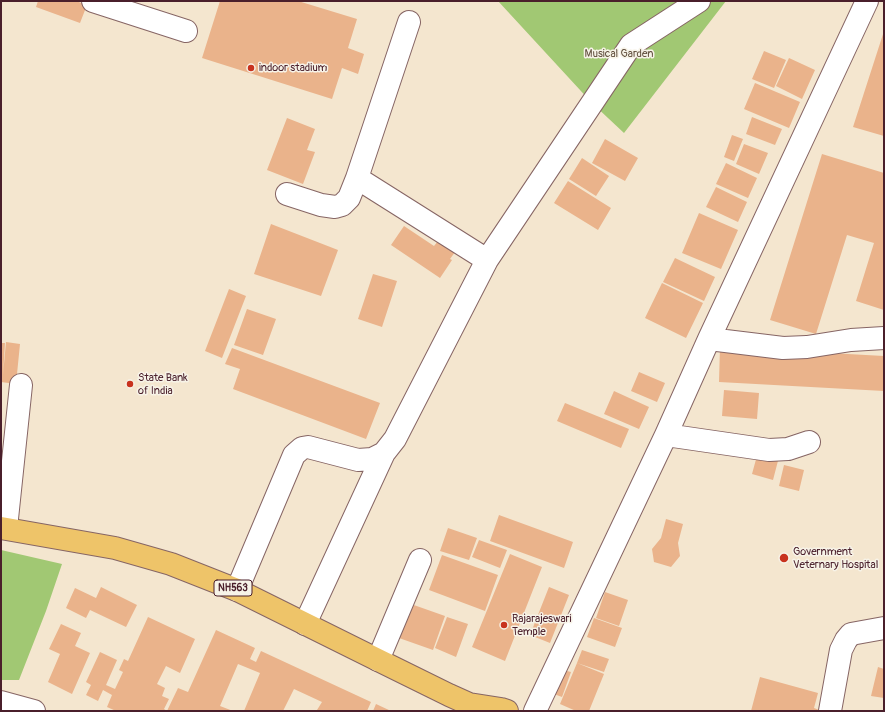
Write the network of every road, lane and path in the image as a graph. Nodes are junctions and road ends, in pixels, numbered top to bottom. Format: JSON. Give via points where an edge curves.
{"nodes":[{"id":1,"x":93,"y":1,"type":"edge"},
{"id":2,"x":699,"y":1,"type":"edge"},
{"id":3,"x":867,"y":1,"type":"edge"},
{"id":4,"x":409,"y":22,"type":"dead end"},
{"id":5,"x":186,"y":31,"type":"dead end"},
{"id":6,"x":356,"y":178,"type":"junction"},
{"id":7,"x":287,"y":194,"type":"dead end"},
{"id":8,"x":487,"y":260,"type":"junction"},
{"id":9,"x":883,"y":335,"type":"edge"},
{"id":10,"x":709,"y":339,"type":"junction"},
{"id":11,"x":21,"y":385,"type":"dead end"},
{"id":12,"x":666,"y":435,"type":"junction"},
{"id":13,"x":809,"y":442,"type":"dead end"},
{"id":14,"x":384,"y":453,"type":"junction"},
{"id":15,"x":3,"y":528,"type":"edge"},
{"id":16,"x":420,"y":560,"type":"dead end"},
{"id":17,"x":237,"y":590,"type":"junction"},
{"id":18,"x":305,"y":624,"type":"junction"},
{"id":19,"x":884,"y":628,"type":"edge"},
{"id":20,"x":378,"y":660,"type":"junction"},
{"id":21,"x":1,"y":702,"type":"edge"},
{"id":22,"x":470,"y":707,"type":"edge"},
{"id":23,"x":34,"y":711,"type":"edge"},
{"id":24,"x":507,"y":711,"type":"edge"},
{"id":25,"x":536,"y":711,"type":"edge"},
{"id":26,"x":830,"y":711,"type":"edge"}],
"edges":[{"from":1,"to":5,"type":"street"},
{"from":2,"to":8,"type":"street","via":[[631,45]]},
{"from":3,"to":10,"type":"street"},
{"from":4,"to":6,"type":"street"},
{"from":6,"to":7,"type":"street","via":[[349,198],[342,205],[335,207]]},
{"from":6,"to":8,"type":"street"},
{"from":8,"to":14,"type":"street","via":[[395,439]]},
{"from":9,"to":10,"type":"street","via":[[807,347],[783,348]]},
{"from":10,"to":12,"type":"street"},
{"from":11,"to":15,"type":"street"},
{"from":12,"to":13,"type":"street","via":[[769,450],[788,449]]},
{"from":12,"to":25,"type":"street"},
{"from":14,"to":17,"type":"street","via":[[372,459],[358,460],[308,447],[294,454]]},
{"from":14,"to":18,"type":"street"},
{"from":15,"to":17,"type":"highway","number":"NH563","via":[[115,548],[171,564]]},
{"from":16,"to":20,"type":"street"},
{"from":17,"to":18,"type":"highway","number":"NH563"},
{"from":18,"to":20,"type":"highway","number":"NH563"},
{"from":19,"to":26,"type":"street","via":[[851,634],[846,640],[841,650]]},
{"from":20,"to":22,"type":"highway","number":"NH563"},
{"from":21,"to":23,"type":"street"},
{"from":22,"to":24,"type":"highway","number":"NH563"}]}
